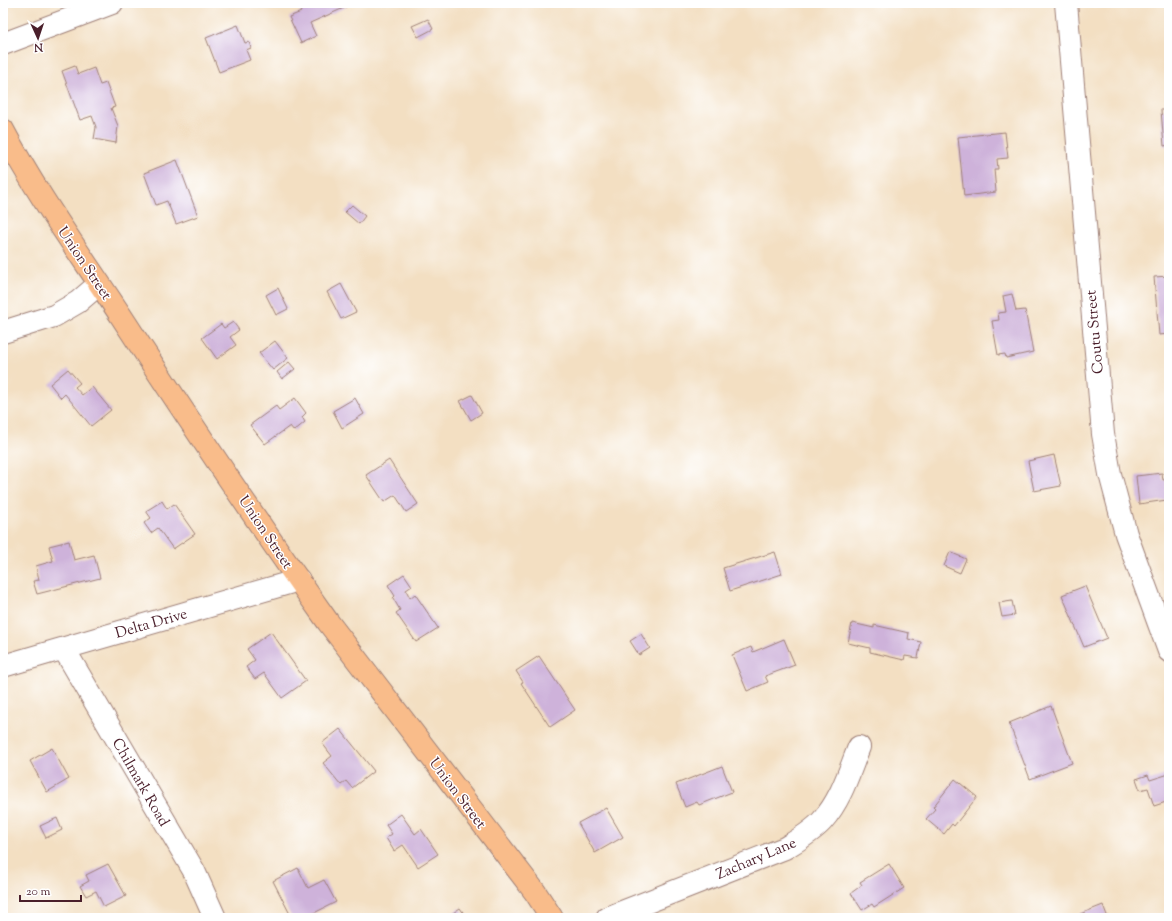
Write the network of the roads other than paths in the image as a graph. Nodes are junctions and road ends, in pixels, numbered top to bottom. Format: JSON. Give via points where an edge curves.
{"nodes":[{"id":1,"x":112,"y":3,"type":"edge"},
{"id":2,"x":1066,"y":3,"type":"edge"},
{"id":3,"x":3,"y":44,"type":"edge"},
{"id":4,"x":3,"y":130,"type":"edge"},
{"id":5,"x":99,"y":284,"type":"junction"},
{"id":6,"x":3,"y":332,"type":"edge"},
{"id":7,"x":299,"y":580,"type":"junction"},
{"id":8,"x":64,"y":649,"type":"junction"},
{"id":9,"x":1169,"y":651,"type":"edge"},
{"id":10,"x":3,"y":666,"type":"edge"},
{"id":11,"x":859,"y":747,"type":"dead end"},
{"id":12,"x":215,"y":918,"type":"edge"},
{"id":13,"x":552,"y":918,"type":"edge"},
{"id":14,"x":607,"y":918,"type":"edge"}],
"edges":[{"from":1,"to":3,"type":"street"},
{"from":2,"to":9,"type":"street","name":"Coutu Street","via":[[1103,434],[1110,474],[1126,534]]},
{"from":4,"to":5,"type":"main road","name":"Union Street","via":[[17,157]]},
{"from":5,"to":6,"type":"street","via":[[60,313]]},
{"from":5,"to":7,"type":"main road","name":"Union Street"},
{"from":7,"to":8,"type":"street","name":"Delta Drive"},
{"from":7,"to":13,"type":"main road","name":"Union Street"},
{"from":8,"to":10,"type":"street","name":"Delta Drive"},
{"from":8,"to":12,"type":"street","name":"Chilmark Road","via":[[194,872]]},
{"from":11,"to":14,"type":"street","name":"Zachary Lane","via":[[836,802],[822,821],[806,835],[785,848]]}]}
